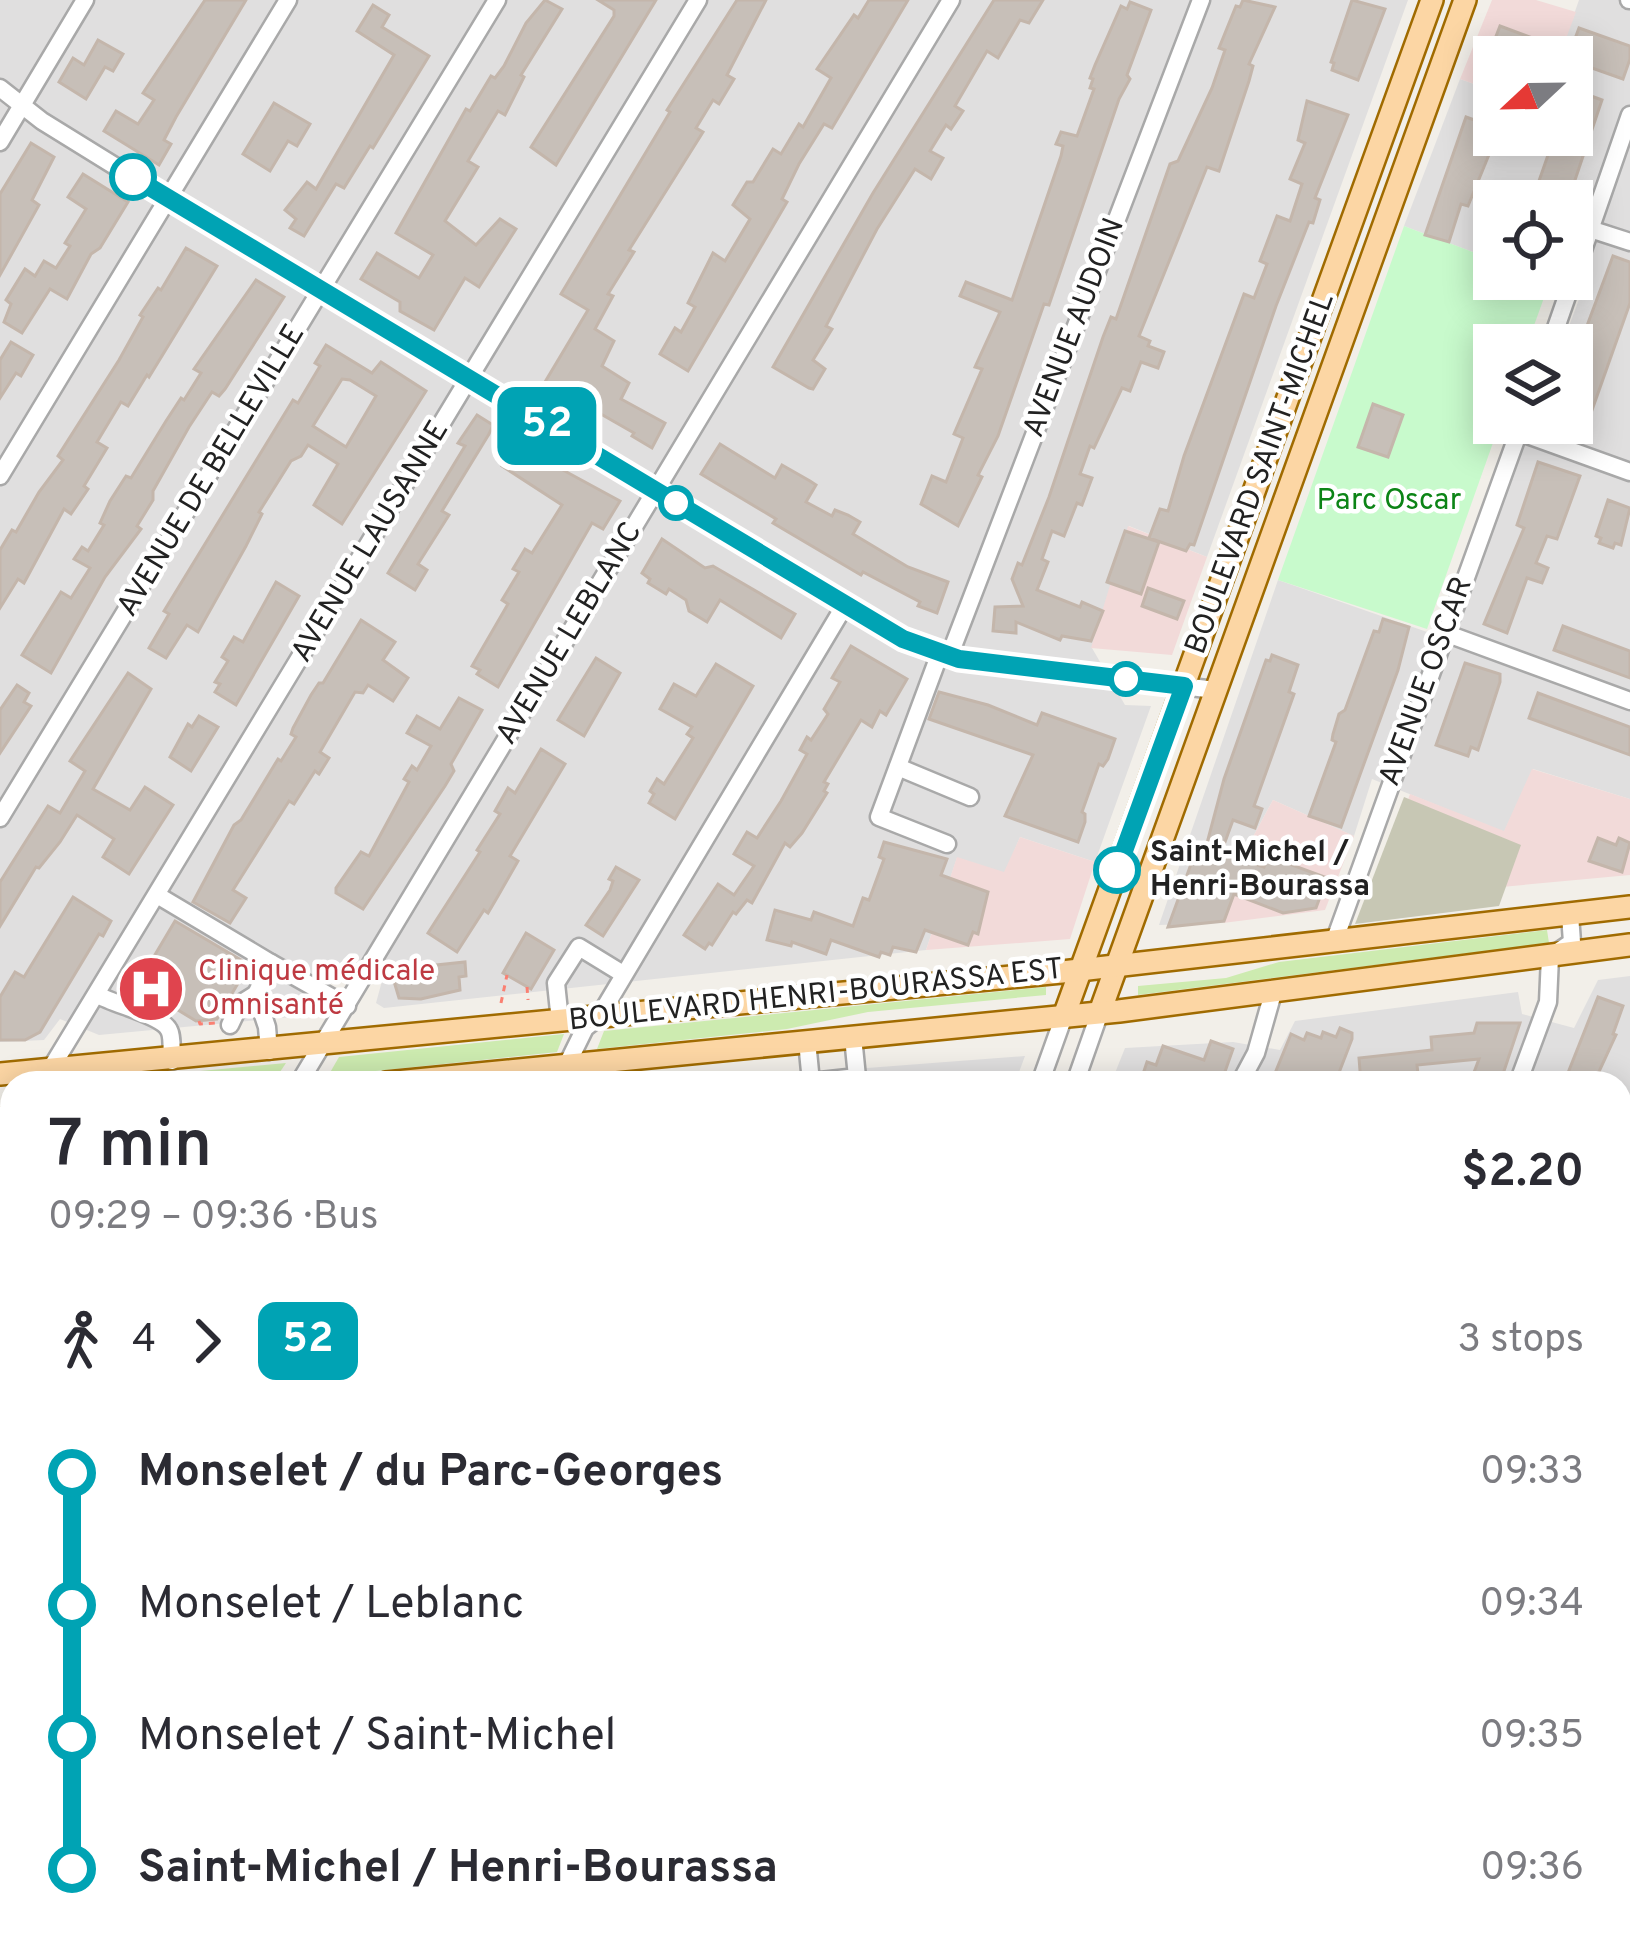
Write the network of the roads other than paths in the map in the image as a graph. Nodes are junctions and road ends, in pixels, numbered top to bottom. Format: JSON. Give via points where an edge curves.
{"nodes":[{"id":1,"x":85,"y":0,"type":"edge"},
{"id":2,"x":288,"y":0,"type":"edge"},
{"id":3,"x":497,"y":0,"type":"edge"},
{"id":4,"x":698,"y":0,"type":"edge"},
{"id":5,"x":951,"y":0,"type":"edge"},
{"id":6,"x":1201,"y":0,"type":"edge"},
{"id":7,"x":1432,"y":0,"type":"edge"},
{"id":8,"x":1465,"y":0,"type":"edge"},
{"id":9,"x":0,"y":88,"type":"edge"},
{"id":10,"x":22,"y":105,"type":"junction"},
{"id":11,"x":1630,"y":115,"type":"edge"},
{"id":12,"x":0,"y":142,"type":"edge"},
{"id":13,"x":168,"y":199,"type":"junction"},
{"id":14,"x":1593,"y":220,"type":"edge"},
{"id":15,"x":1593,"y":230,"type":"edge"},
{"id":16,"x":1630,"y":242,"type":"edge"},
{"id":17,"x":322,"y":292,"type":"junction"},
{"id":18,"x":470,"y":380,"type":"junction"},
{"id":19,"x":1514,"y":444,"type":"edge"},
{"id":20,"x":1560,"y":444,"type":"edge"},
{"id":21,"x":1630,"y":472,"type":"edge"},
{"id":22,"x":0,"y":476,"type":"edge"},
{"id":23,"x":656,"y":491,"type":"junction"},
{"id":24,"x":845,"y":605,"type":"junction"},
{"id":25,"x":1445,"y":633,"type":"junction"},
{"id":26,"x":945,"y":655,"type":"junction"},
{"id":27,"x":1184,"y":686,"type":"junction"},
{"id":28,"x":1215,"y":690,"type":"junction"},
{"id":29,"x":1630,"y":701,"type":"edge"},
{"id":30,"x":898,"y":767,"type":"junction"},
{"id":31,"x":970,"y":797,"type":"dead end"},
{"id":32,"x":0,"y":818,"type":"edge"},
{"id":33,"x":946,"y":844,"type":"dead end"},
{"id":34,"x":157,"y":895,"type":"junction"},
{"id":35,"x":1630,"y":907,"type":"edge"},
{"id":36,"x":1570,"y":915,"type":"junction"},
{"id":37,"x":1334,"y":942,"type":"junction"},
{"id":38,"x":1630,"y":945,"type":"edge"},
{"id":39,"x":1550,"y":957,"type":"junction"},
{"id":40,"x":272,"y":963,"type":"junction"},
{"id":41,"x":1116,"y":966,"type":"junction"},
{"id":42,"x":1080,"y":970,"type":"junction"},
{"id":43,"x":623,"y":974,"type":"junction"},
{"id":44,"x":1273,"y":993,"type":"junction"},
{"id":45,"x":256,"y":994,"type":"junction"},
{"id":46,"x":98,"y":995,"type":"junction"},
{"id":47,"x":347,"y":1006,"type":"junction"},
{"id":48,"x":1100,"y":1012,"type":"junction"},
{"id":49,"x":1064,"y":1016,"type":"junction"},
{"id":50,"x":599,"y":1017,"type":"junction"},
{"id":51,"x":560,"y":1021,"type":"junction"},
{"id":52,"x":223,"y":1024,"type":"road end"},
{"id":53,"x":853,"y":1036,"type":"junction"},
{"id":54,"x":807,"y":1041,"type":"junction"},
{"id":55,"x":323,"y":1046,"type":"junction"},
{"id":56,"x":269,"y":1051,"type":"junction"},
{"id":57,"x":172,"y":1060,"type":"junction"},
{"id":58,"x":50,"y":1071,"type":"edge"},
{"id":59,"x":90,"y":1071,"type":"edge"},
{"id":60,"x":307,"y":1071,"type":"edge"},
{"id":61,"x":565,"y":1071,"type":"edge"},
{"id":62,"x":586,"y":1071,"type":"edge"},
{"id":63,"x":810,"y":1071,"type":"edge"},
{"id":64,"x":856,"y":1071,"type":"edge"},
{"id":65,"x":1044,"y":1071,"type":"edge"},
{"id":66,"x":1079,"y":1071,"type":"edge"},
{"id":67,"x":1246,"y":1071,"type":"edge"},
{"id":68,"x":1522,"y":1071,"type":"edge"}],
"edges":[{"from":1,"to":10,"type":"street"},
{"from":2,"to":13,"type":"street"},
{"from":3,"to":17,"type":"street","name":"AVENUE DE BELLEVILLE"},
{"from":4,"to":18,"type":"street","name":"AVENUE LAUSANNE"},
{"from":5,"to":23,"type":"street","name":"AVENUE LEBLANC"},
{"from":6,"to":26,"type":"street","name":"AVENUE AUDOIN"},
{"from":7,"to":27,"type":"main road","name":"BOULEVARD SAINT-MICHEL"},
{"from":8,"to":28,"type":"main road","name":"BOULEVARD SAINT-MICHEL"},
{"from":9,"to":10,"type":"street"},
{"from":10,"to":12,"type":"street"},
{"from":10,"to":13,"type":"street"},
{"from":11,"to":14,"type":"street"},
{"from":13,"to":17,"type":"street"},
{"from":13,"to":22,"type":"street"},
{"from":15,"to":16,"type":"street"},
{"from":17,"to":18,"type":"street"},
{"from":17,"to":32,"type":"street","name":"AVENUE DE BELLEVILLE"},
{"from":18,"to":23,"type":"street"},
{"from":18,"to":34,"type":"street","name":"AVENUE LAUSANNE"},
{"from":19,"to":25,"type":"street","name":"AVENUE OSCAR"},
{"from":20,"to":21,"type":"street"},
{"from":23,"to":24,"type":"street"},
{"from":23,"to":47,"type":"street","name":"AVENUE LEBLANC"},
{"from":24,"to":26,"type":"street"},
{"from":24,"to":43,"type":"street"},
{"from":25,"to":29,"type":"street"},
{"from":25,"to":37,"type":"street","name":"AVENUE OSCAR"},
{"from":26,"to":27,"type":"street"},
{"from":26,"to":30,"type":"street","name":"AVENUE AUDOIN"},
{"from":27,"to":28,"type":"street"},
{"from":27,"to":42,"type":"main road","name":"BOULEVARD SAINT-MICHEL"},
{"from":28,"to":41,"type":"main road","name":"BOULEVARD SAINT-MICHEL"},
{"from":30,"to":31,"type":"street"},
{"from":30,"to":33,"type":"street","name":"AVENUE AUDOIN","via":[[879,817]]},
{"from":34,"to":40,"type":"street"},
{"from":34,"to":46,"type":"street","name":"AVENUE LAUSANNE"},
{"from":35,"to":36,"type":"main road","name":"BOULEVARD HENRI-BOURASSA EST"},
{"from":36,"to":37,"type":"main road","name":"BOULEVARD HENRI-BOURASSA EST"},
{"from":36,"to":39,"type":"street","via":[[1572,942]]},
{"from":37,"to":41,"type":"main road","name":"BOULEVARD HENRI-BOURASSA EST"},
{"from":38,"to":39,"type":"main road","name":"BOULEVARD HENRI-BOURASSA EST"},
{"from":39,"to":44,"type":"main road","name":"BOULEVARD HENRI-BOURASSA EST"},
{"from":39,"to":68,"type":"street","via":[[1548,1002]]},
{"from":40,"to":45,"type":"street"},
{"from":40,"to":47,"type":"street"},
{"from":41,"to":42,"type":"main road","name":"BOULEVARD HENRI-BOURASSA EST"},
{"from":41,"to":48,"type":"main road","name":"BOULEVARD SAINT-MICHEL"},
{"from":42,"to":49,"type":"main road","name":"BOULEVARD SAINT-MICHEL"},
{"from":42,"to":50,"type":"main road","name":"BOULEVARD HENRI-BOURASSA EST"},
{"from":43,"to":50,"type":"street"},
{"from":43,"to":51,"type":"street","via":[[579,947],[556,983]]},
{"from":44,"to":48,"type":"main road","name":"BOULEVARD HENRI-BOURASSA EST"},
{"from":44,"to":67,"type":"street"},
{"from":45,"to":52,"type":"street"},
{"from":45,"to":56,"type":"street"},
{"from":46,"to":57,"type":"street","via":[[165,1024]]},
{"from":46,"to":58,"type":"street","name":"AVENUE LAUSANNE"},
{"from":47,"to":55,"type":"street","name":"AVENUE LEBLANC"},
{"from":48,"to":49,"type":"main road","name":"BOULEVARD HENRI-BOURASSA EST"},
{"from":48,"to":66,"type":"street","name":"BOULEVARD SAINT-MICHEL"},
{"from":49,"to":53,"type":"main road","name":"BOULEVARD HENRI-BOURASSA EST"},
{"from":49,"to":65,"type":"street","name":"BOULEVARD SAINT-MICHEL"},
{"from":50,"to":51,"type":"main road","name":"BOULEVARD HENRI-BOURASSA EST"},
{"from":50,"to":61,"type":"street","via":[[585,1028]]},
{"from":51,"to":55,"type":"main road","name":"BOULEVARD HENRI-BOURASSA EST"},
{"from":53,"to":54,"type":"main road","name":"BOULEVARD HENRI-BOURASSA EST"},
{"from":53,"to":64,"type":"street"},
{"from":54,"to":62,"type":"main road","name":"BOULEVARD HENRI-BOURASSA EST"},
{"from":54,"to":63,"type":"street"},
{"from":55,"to":56,"type":"main road","name":"BOULEVARD HENRI-BOURASSA EST"},
{"from":55,"to":60,"type":"street","name":"AVENUE LEBLANC"},
{"from":56,"to":57,"type":"main road","name":"BOULEVARD HENRI-BOURASSA EST"},
{"from":57,"to":59,"type":"main road","name":"BOULEVARD HENRI-BOURASSA EST"}]}
